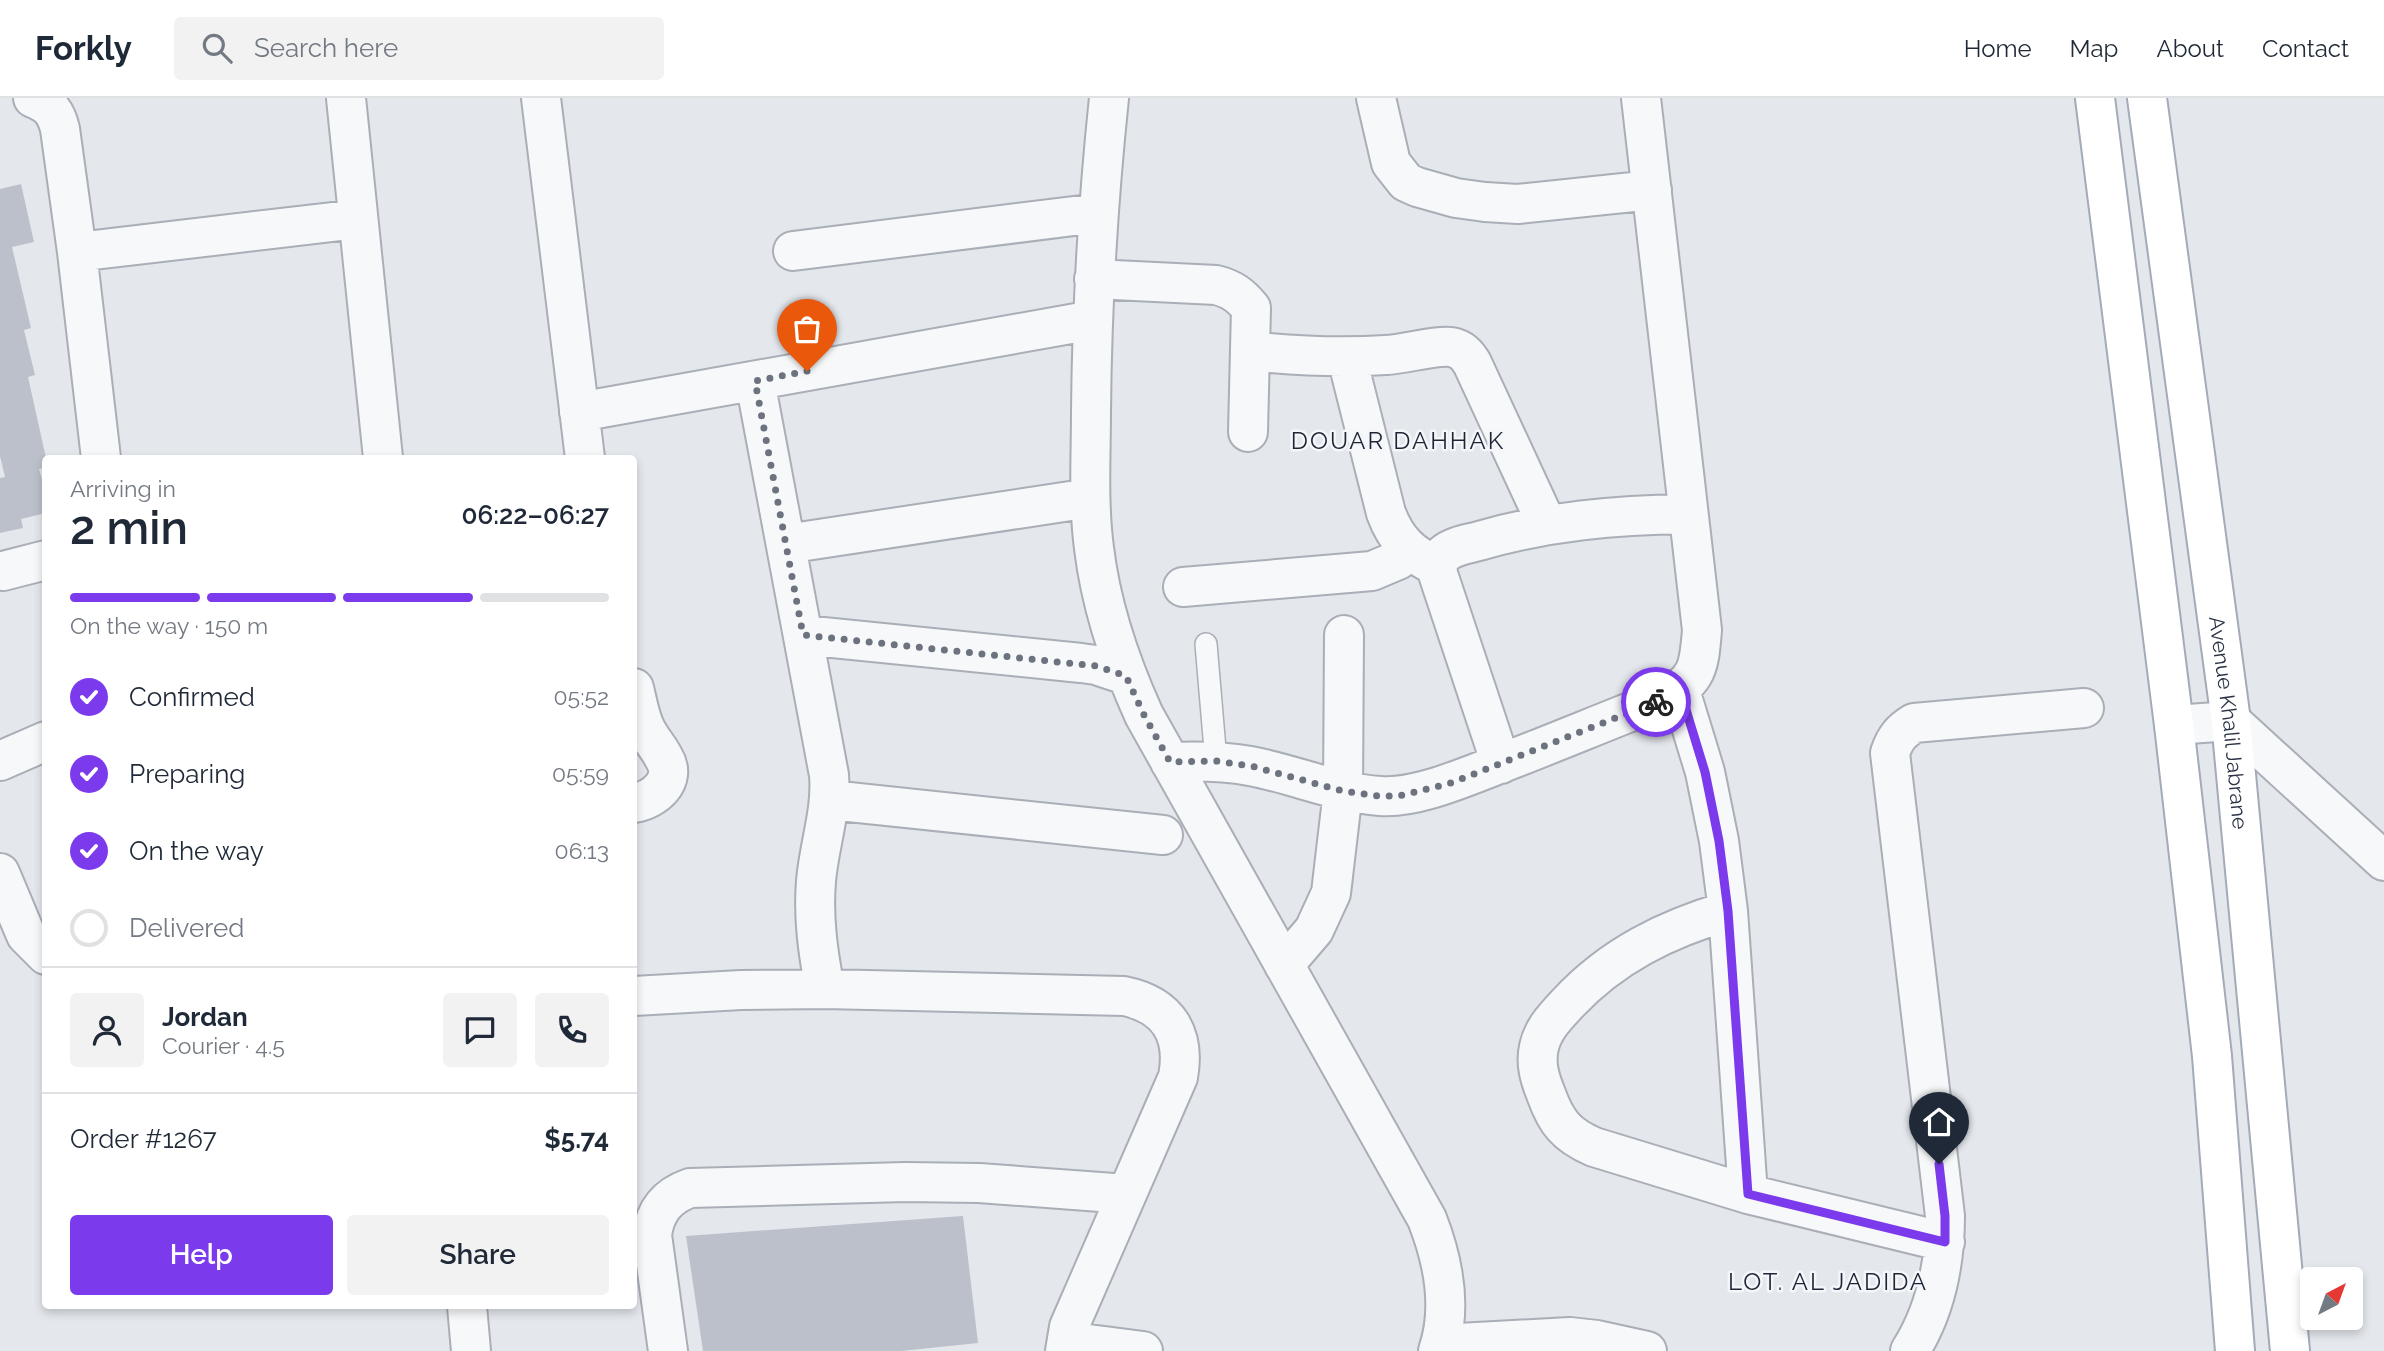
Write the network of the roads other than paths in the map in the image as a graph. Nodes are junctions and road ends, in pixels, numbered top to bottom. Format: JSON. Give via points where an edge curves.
{"nodes":[{"id":1,"x":26,"y":98,"type":"edge"},
{"id":2,"x":33,"y":98,"type":"edge"},
{"id":3,"x":346,"y":98,"type":"edge"},
{"id":4,"x":541,"y":98,"type":"edge"},
{"id":5,"x":1109,"y":98,"type":"edge"},
{"id":6,"x":1377,"y":98,"type":"edge"},
{"id":7,"x":1641,"y":98,"type":"edge"},
{"id":8,"x":2095,"y":98,"type":"edge"},
{"id":9,"x":2147,"y":98,"type":"edge"},
{"id":10,"x":0,"y":103,"type":"edge"},
{"id":11,"x":1652,"y":190,"type":"junction"},
{"id":12,"x":1098,"y":213,"type":"junction"},
{"id":13,"x":358,"y":219,"type":"junction"},
{"id":14,"x":793,"y":251,"type":"dead end"},
{"id":15,"x":77,"y":252,"type":"junction"},
{"id":16,"x":1094,"y":279,"type":"junction"},
{"id":17,"x":1093,"y":320,"type":"junction"},
{"id":18,"x":1250,"y":351,"type":"junction"},
{"id":19,"x":1347,"y":358,"type":"junction"},
{"id":20,"x":755,"y":381,"type":"junction"},
{"id":21,"x":579,"y":412,"type":"junction"},
{"id":22,"x":1248,"y":432,"type":"dead end"},
{"id":23,"x":101,"y":455,"type":"edge"},
{"id":24,"x":383,"y":455,"type":"edge"},
{"id":25,"x":585,"y":455,"type":"edge"},
{"id":26,"x":1090,"y":498,"type":"junction"},
{"id":27,"x":1687,"y":514,"type":"junction"},
{"id":28,"x":1547,"y":525,"type":"junction"},
{"id":29,"x":786,"y":544,"type":"junction"},
{"id":30,"x":1424,"y":559,"type":"junction"},
{"id":31,"x":42,"y":561,"type":"edge"},
{"id":32,"x":3,"y":572,"type":"dead end"},
{"id":33,"x":1183,"y":587,"type":"dead end"},
{"id":34,"x":803,"y":635,"type":"junction"},
{"id":35,"x":1344,"y":635,"type":"dead end"},
{"id":36,"x":1206,"y":644,"type":"dead end"},
{"id":37,"x":1126,"y":676,"type":"junction"},
{"id":38,"x":1680,"y":690,"type":"junction"},
{"id":39,"x":637,"y":699,"type":"edge"},
{"id":40,"x":2084,"y":708,"type":"dead end"},
{"id":41,"x":2231,"y":720,"type":"junction"},
{"id":42,"x":2174,"y":725,"type":"junction"},
{"id":43,"x":42,"y":743,"type":"edge"},
{"id":44,"x":0,"y":761,"type":"edge"},
{"id":45,"x":1216,"y":761,"type":"junction"},
{"id":46,"x":1170,"y":762,"type":"junction"},
{"id":47,"x":1501,"y":764,"type":"junction"},
{"id":48,"x":1343,"y":791,"type":"junction"},
{"id":49,"x":830,"y":800,"type":"junction"},
{"id":50,"x":637,"y":803,"type":"edge"},
{"id":51,"x":1163,"y":835,"type":"dead end"},
{"id":52,"x":2384,"y":861,"type":"edge"},
{"id":53,"x":0,"y":873,"type":"edge"},
{"id":54,"x":1728,"y":911,"type":"junction"},
{"id":55,"x":42,"y":951,"type":"edge"},
{"id":56,"x":1284,"y":965,"type":"junction"},
{"id":57,"x":825,"y":989,"type":"junction"},
{"id":58,"x":637,"y":996,"type":"edge"},
{"id":59,"x":1127,"y":1194,"type":"junction"},
{"id":60,"x":1748,"y":1194,"type":"junction"},
{"id":61,"x":1945,"y":1242,"type":"junction"},
{"id":62,"x":467,"y":1309,"type":"edge"},
{"id":63,"x":1439,"y":1348,"type":"edge"},
{"id":64,"x":471,"y":1351,"type":"edge"},
{"id":65,"x":668,"y":1351,"type":"edge"},
{"id":66,"x":1065,"y":1351,"type":"edge"},
{"id":67,"x":1076,"y":1351,"type":"edge"},
{"id":68,"x":1143,"y":1351,"type":"edge"},
{"id":69,"x":1647,"y":1351,"type":"edge"},
{"id":70,"x":1910,"y":1351,"type":"edge"},
{"id":71,"x":2235,"y":1351,"type":"edge"},
{"id":72,"x":2290,"y":1351,"type":"edge"}],
"edges":[{"from":1,"to":10,"type":"street"},
{"from":2,"to":15,"type":"street","via":[[52,108],[58,118]]},
{"from":3,"to":13,"type":"street"},
{"from":4,"to":21,"type":"street"},
{"from":5,"to":12,"type":"street"},
{"from":6,"to":11,"type":"street","via":[[1391,163],[1406,182],[1417,187],[1456,198],[1518,204]]},
{"from":7,"to":11,"type":"street"},
{"from":8,"to":42,"type":"main road"},
{"from":9,"to":41,"type":"main road","name":"Avenue Khalil Jabrane"},
{"from":11,"to":27,"type":"street"},
{"from":12,"to":14,"type":"street"},
{"from":12,"to":16,"type":"street"},
{"from":13,"to":15,"type":"street"},
{"from":13,"to":24,"type":"street"},
{"from":15,"to":23,"type":"street"},
{"from":16,"to":17,"type":"street"},
{"from":16,"to":18,"type":"street","via":[[1230,289],[1251,308]]},
{"from":17,"to":20,"type":"street"},
{"from":17,"to":26,"type":"street"},
{"from":18,"to":19,"type":"street"},
{"from":18,"to":22,"type":"street"},
{"from":19,"to":28,"type":"street","via":[[1448,346],[1466,354]]},
{"from":19,"to":30,"type":"street","via":[[1386,513],[1399,539]]},
{"from":20,"to":21,"type":"street"},
{"from":20,"to":29,"type":"street"},
{"from":21,"to":25,"type":"street"},
{"from":26,"to":29,"type":"street"},
{"from":26,"to":37,"type":"street","via":[[1101,591]]},
{"from":27,"to":28,"type":"street","via":[[1637,514]]},
{"from":27,"to":38,"type":"street","via":[[1702,630],[1699,665]]},
{"from":28,"to":30,"type":"street","via":[[1452,549],[1440,559]]},
{"from":29,"to":34,"type":"street"},
{"from":30,"to":33,"type":"street","via":[[1398,560],[1372,571]]},
{"from":30,"to":47,"type":"street","via":[[1438,574]]},
{"from":31,"to":32,"type":"street"},
{"from":34,"to":37,"type":"street","via":[[1081,663]]},
{"from":34,"to":49,"type":"street","via":[[830,775]]},
{"from":35,"to":48,"type":"street"},
{"from":36,"to":45,"type":"lane"},
{"from":37,"to":46,"type":"street"},
{"from":38,"to":47,"type":"street"},
{"from":38,"to":54,"type":"street","via":[[1705,772]]},
{"from":39,"to":50,"type":"street","via":[[644,725],[668,770],[656,796]]},
{"from":40,"to":61,"type":"street","via":[[1914,723],[1903,729],[1889,753],[1943,1190]]},
{"from":41,"to":42,"type":"street"},
{"from":41,"to":52,"type":"street"},
{"from":41,"to":72,"type":"main road","name":"Avenue Khalil Jabrane"},
{"from":42,"to":71,"type":"main road","via":[[2212,1056]]},
{"from":43,"to":44,"type":"street"},
{"from":45,"to":46,"type":"street"},
{"from":45,"to":48,"type":"street"},
{"from":46,"to":56,"type":"street"},
{"from":47,"to":48,"type":"street","via":[[1399,796]]},
{"from":48,"to":56,"type":"street","via":[[1331,893],[1314,930]]},
{"from":49,"to":51,"type":"street"},
{"from":49,"to":57,"type":"street","via":[[816,882],[815,918]]},
{"from":53,"to":55,"type":"street","via":[[26,935]]},
{"from":54,"to":60,"type":"street"},
{"from":54,"to":60,"type":"street","via":[[1654,938],[1601,972],[1544,1031],[1537,1063],[1553,1114],[1582,1142]]},
{"from":56,"to":63,"type":"street","via":[[1427,1219],[1444,1279]]},
{"from":57,"to":58,"type":"street"},
{"from":57,"to":59,"type":"street","via":[[1124,996],[1151,1004],[1173,1028],[1181,1061]]},
{"from":59,"to":65,"type":"street","via":[[905,1182],[678,1192],[666,1200],[652,1235]]},
{"from":59,"to":66,"type":"street","via":[[1069,1327]]},
{"from":60,"to":61,"type":"street"},
{"from":61,"to":70,"type":"street","via":[[1936,1296]]},
{"from":62,"to":64,"type":"street"},
{"from":63,"to":69,"type":"street","via":[[1570,1337]]},
{"from":67,"to":68,"type":"street","via":[[1082,1343]]}]}
